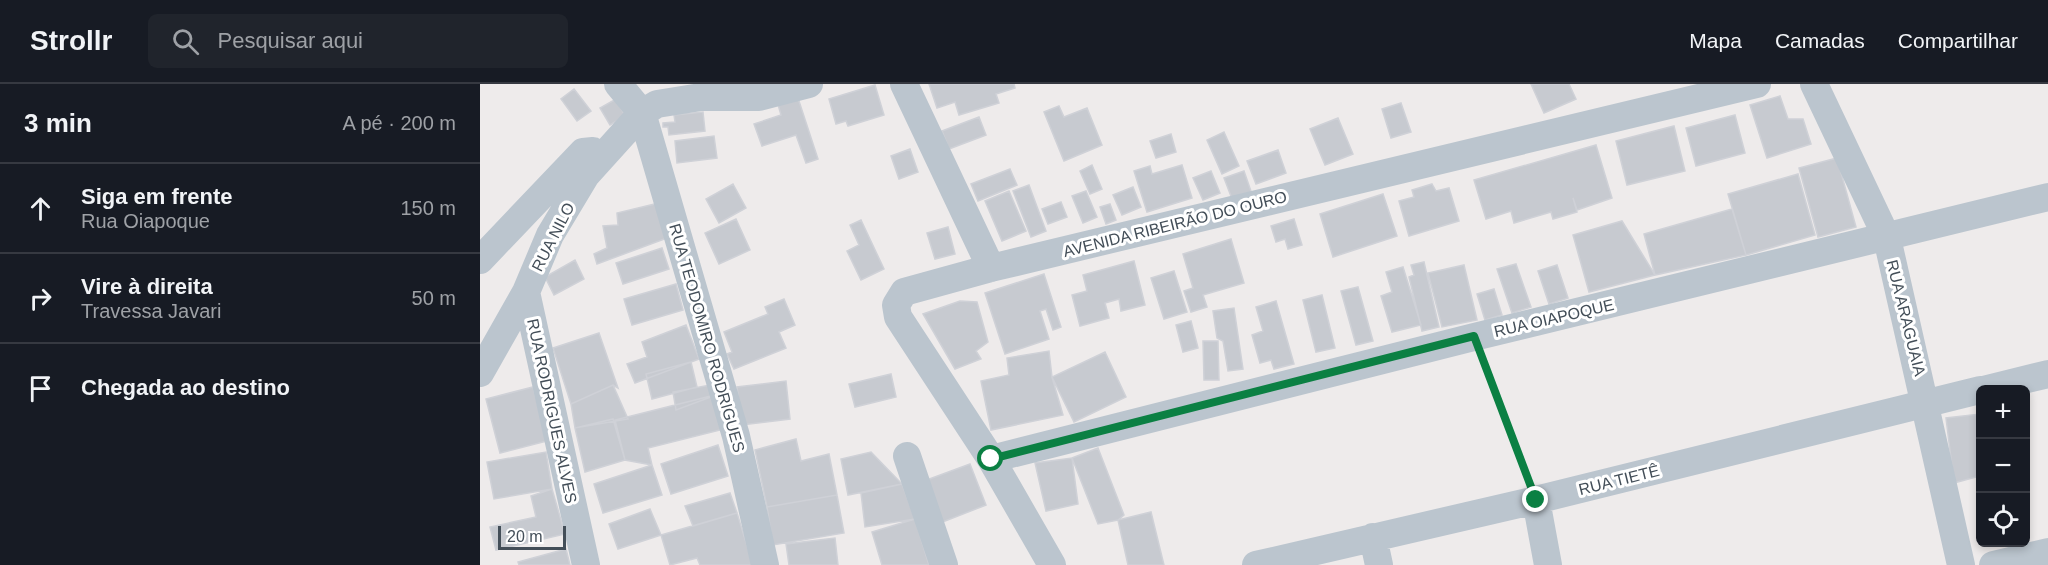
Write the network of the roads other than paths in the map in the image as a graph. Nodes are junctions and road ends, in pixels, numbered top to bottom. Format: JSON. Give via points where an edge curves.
{"nodes":[{"id":1,"x":618,"y":84,"type":"edge"},
{"id":2,"x":904,"y":84,"type":"edge"},
{"id":3,"x":1756,"y":84,"type":"edge"},
{"id":4,"x":1814,"y":84,"type":"edge"},
{"id":5,"x":794,"y":86,"type":"edge"},
{"id":6,"x":642,"y":113,"type":"junction"},
{"id":7,"x":610,"y":148,"type":"junction"},
{"id":8,"x":2048,"y":197,"type":"edge"},
{"id":9,"x":1887,"y":238,"type":"junction"},
{"id":10,"x":480,"y":260,"type":"edge"},
{"id":11,"x":991,"y":268,"type":"junction"},
{"id":12,"x":526,"y":292,"type":"junction"},
{"id":13,"x":480,"y":373,"type":"edge"},
{"id":14,"x":2048,"y":374,"type":"edge"},
{"id":15,"x":2003,"y":385,"type":"edge"},
{"id":16,"x":1976,"y":391,"type":"edge"},
{"id":17,"x":1926,"y":403,"type":"junction"},
{"id":18,"x":907,"y":456,"type":"dead end"},
{"id":19,"x":991,"y":459,"type":"junction"},
{"id":20,"x":1536,"y":500,"type":"junction"},
{"id":21,"x":1373,"y":537,"type":"junction"},
{"id":22,"x":2048,"y":552,"type":"edge"},
{"id":23,"x":586,"y":565,"type":"edge"},
{"id":24,"x":765,"y":565,"type":"edge"},
{"id":25,"x":944,"y":565,"type":"edge"},
{"id":26,"x":1052,"y":565,"type":"edge"},
{"id":27,"x":1256,"y":565,"type":"edge"},
{"id":28,"x":1379,"y":565,"type":"edge"},
{"id":29,"x":1548,"y":565,"type":"edge"},
{"id":30,"x":1961,"y":565,"type":"edge"},
{"id":31,"x":1993,"y":565,"type":"edge"}],
"edges":[{"from":1,"to":6,"type":"street"},
{"from":2,"to":11,"type":"street"},
{"from":3,"to":11,"type":"street","name":"AVENIDA RIBEIRÃO DO OURO"},
{"from":4,"to":9,"type":"street","name":"RUA ARAGUAIA"},
{"from":5,"to":6,"type":"street","via":[[759,97],[701,97],[668,102]]},
{"from":6,"to":7,"type":"street","name":"RUA NILO"},
{"from":6,"to":24,"type":"street","name":"RUA TEODOMIRO RODRIGUES","via":[[736,436]]},
{"from":7,"to":10,"type":"street","via":[[583,152]]},
{"from":7,"to":12,"type":"street","name":"RUA NILO","via":[[586,175],[550,235]]},
{"from":8,"to":9,"type":"street","name":"RUA OIAPOQUE"},
{"from":9,"to":17,"type":"street","name":"RUA ARAGUAIA"},
{"from":9,"to":19,"type":"street","name":"RUA OIAPOQUE","via":[[1474,336]]},
{"from":11,"to":19,"type":"street","name":"AVENIDA RIBEIRÃO DO OURO","via":[[904,292],[896,305],[898,317]]},
{"from":12,"to":13,"type":"street","name":"RUA NILO"},
{"from":12,"to":23,"type":"street","name":"RUA RODRIGUES ALVES"},
{"from":14,"to":15,"type":"street","name":"RUA TIETÊ"},
{"from":16,"to":17,"type":"street","name":"RUA TIETÊ"},
{"from":17,"to":20,"type":"street","name":"RUA TIETÊ"},
{"from":17,"to":30,"type":"street","name":"RUA ARAGUAIA"},
{"from":18,"to":25,"type":"street"},
{"from":19,"to":26,"type":"street","name":"AVENIDA RIBEIRÃO DO OURO"},
{"from":20,"to":21,"type":"street","name":"RUA TIETÊ"},
{"from":20,"to":29,"type":"street"},
{"from":21,"to":27,"type":"street","name":"RUA TIETÊ"},
{"from":21,"to":28,"type":"street"},
{"from":22,"to":31,"type":"street"}]}
